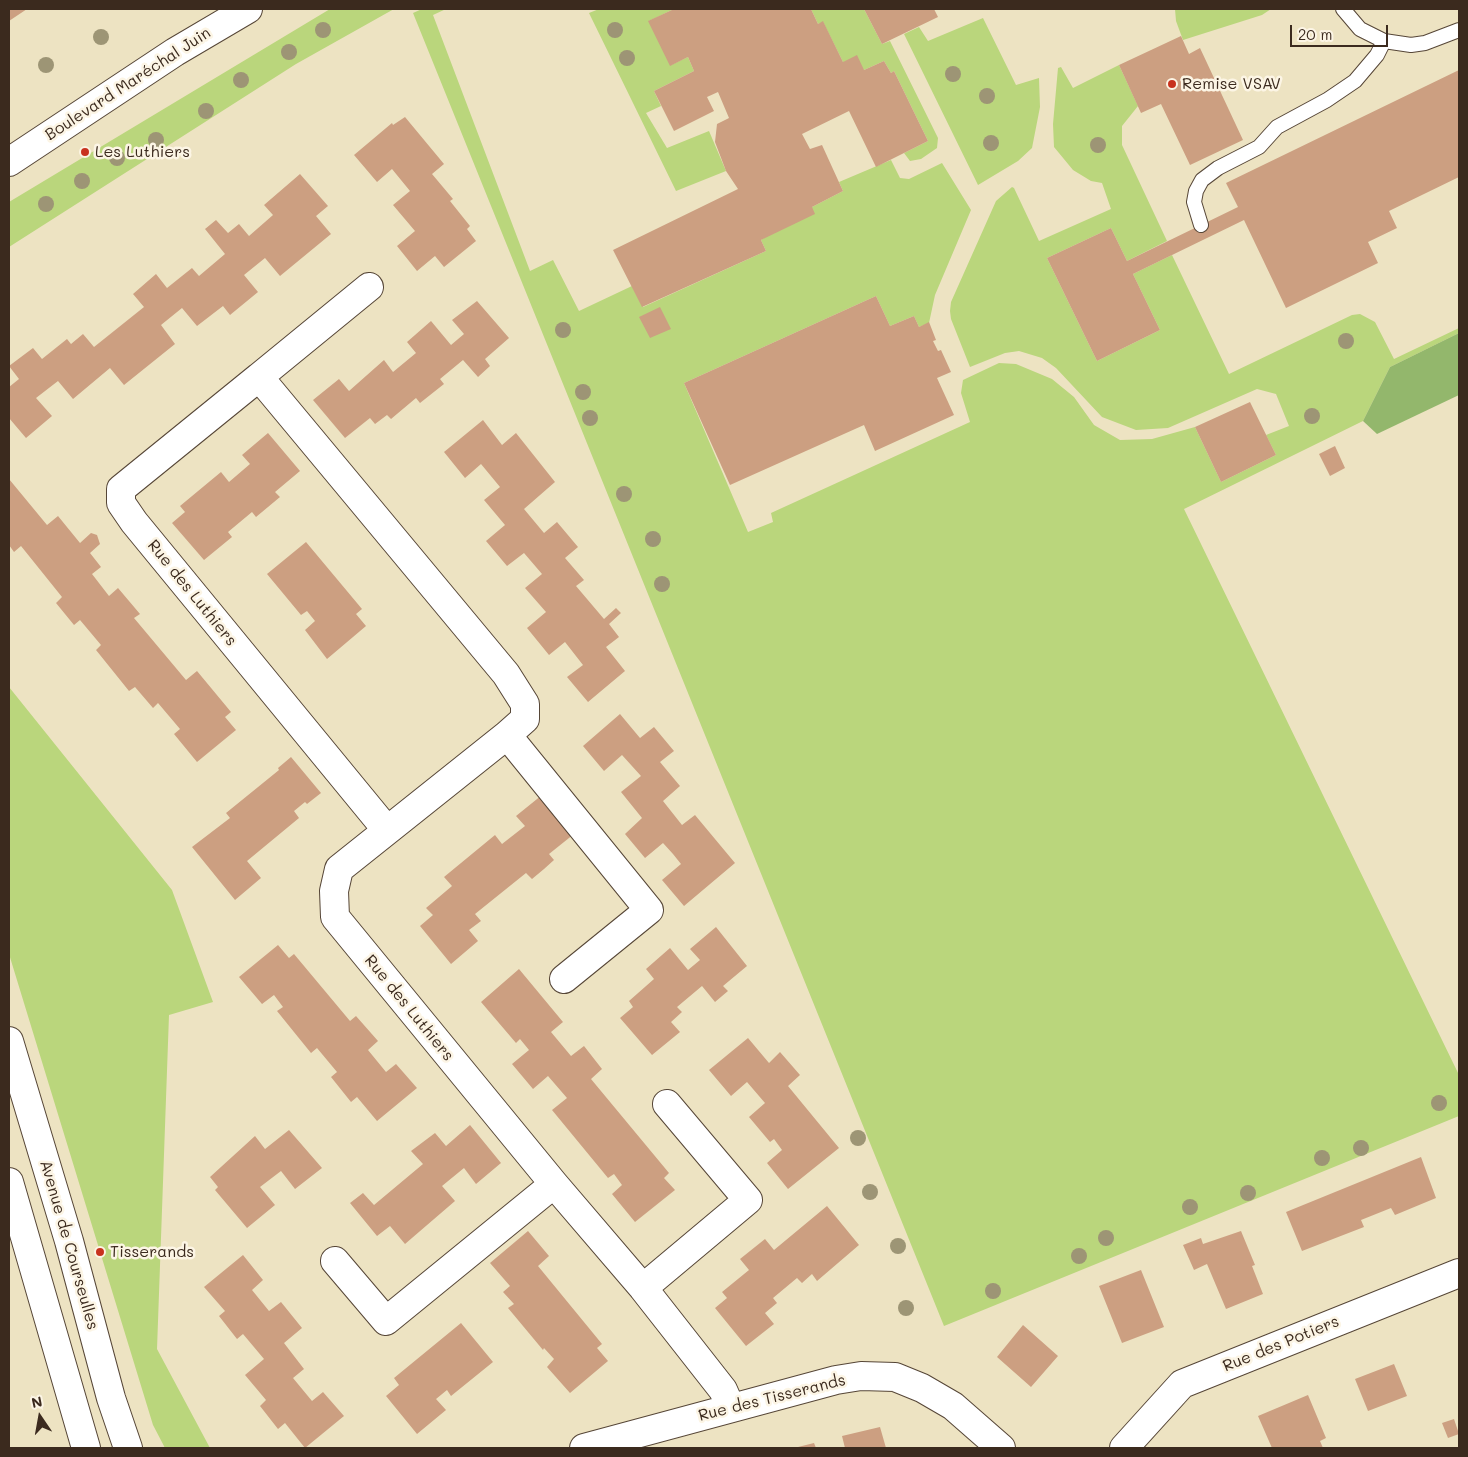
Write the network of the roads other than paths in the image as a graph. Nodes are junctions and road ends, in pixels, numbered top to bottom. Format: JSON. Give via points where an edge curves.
{"nodes":[{"id":1,"x":248,"y":9,"type":"edge"},
{"id":2,"x":1342,"y":9,"type":"edge"},
{"id":3,"x":1459,"y":30,"type":"edge"},
{"id":4,"x":1384,"y":41,"type":"junction"},
{"id":5,"x":9,"y":162,"type":"edge"},
{"id":6,"x":1201,"y":225,"type":"dead end"},
{"id":7,"x":369,"y":286,"type":"dead end"},
{"id":8,"x":259,"y":377,"type":"junction"},
{"id":9,"x":507,"y":735,"type":"junction"},
{"id":10,"x":386,"y":829,"type":"junction"},
{"id":11,"x":564,"y":979,"type":"dead end"},
{"id":12,"x":9,"y":1041,"type":"edge"},
{"id":13,"x":667,"y":1104,"type":"dead end"},
{"id":14,"x":9,"y":1182,"type":"edge"},
{"id":15,"x":554,"y":1184,"type":"junction"},
{"id":16,"x":334,"y":1261,"type":"dead end"},
{"id":17,"x":1459,"y":1273,"type":"edge"},
{"id":18,"x":643,"y":1288,"type":"junction"},
{"id":19,"x":731,"y":1408,"type":"junction"},
{"id":20,"x":86,"y":1448,"type":"edge"},
{"id":21,"x":128,"y":1448,"type":"edge"},
{"id":22,"x":584,"y":1448,"type":"edge"},
{"id":23,"x":1001,"y":1448,"type":"edge"},
{"id":24,"x":1124,"y":1448,"type":"edge"}],
"edges":[{"from":1,"to":5,"type":"street","name":"Boulevard Maréchal Juin","via":[[175,52]]},
{"from":2,"to":4,"type":"lane","via":[[1360,29]]},
{"from":3,"to":4,"type":"lane","via":[[1425,43],[1411,45]]},
{"from":4,"to":6,"type":"lane","via":[[1377,55],[1355,81],[1328,100],[1277,127],[1259,147],[1202,180],[1194,202]]},
{"from":7,"to":8,"type":"street","name":"Rue des Luthiers"},
{"from":8,"to":9,"type":"street","name":"Rue des Luthiers","via":[[506,674],[525,704],[525,719]]},
{"from":8,"to":10,"type":"street","name":"Rue des Luthiers","via":[[121,490],[121,503]]},
{"from":9,"to":10,"type":"street","name":"Rue des Luthiers"},
{"from":9,"to":11,"type":"street","via":[[649,910]]},
{"from":10,"to":15,"type":"street","name":"Rue des Luthiers","via":[[339,869],[334,891],[335,917]]},
{"from":12,"to":21,"type":"street","name":"Avenue de Courseulles"},
{"from":13,"to":18,"type":"street","via":[[748,1200]]},
{"from":14,"to":20,"type":"street"},
{"from":15,"to":16,"type":"street","via":[[386,1321]]},
{"from":15,"to":18,"type":"street","name":"Rue des Luthiers"},
{"from":17,"to":24,"type":"street","name":"Rue des Potiers","via":[[1182,1384]]},
{"from":18,"to":19,"type":"street","name":"Rue des Luthiers","via":[[723,1390]]},
{"from":19,"to":22,"type":"street","name":"Rue des Tisserands"},
{"from":19,"to":23,"type":"street","name":"Rue des Tisserands","via":[[836,1380],[861,1376],[895,1377],[953,1406]]}]}
